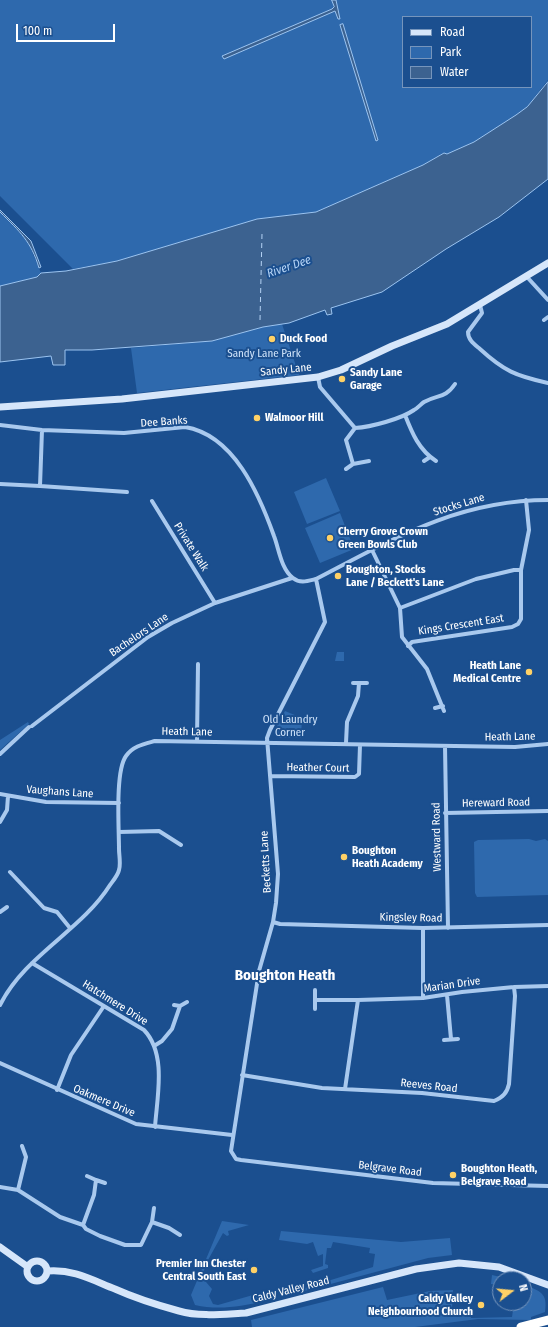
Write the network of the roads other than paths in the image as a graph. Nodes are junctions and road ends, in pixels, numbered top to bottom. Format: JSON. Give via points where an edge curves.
{"nodes":[{"id":1,"x":548,"y":263,"type":"edge"},
{"id":2,"x":527,"y":277,"type":"junction"},
{"id":3,"x":548,"y":300,"type":"edge"},
{"id":4,"x":480,"y":305,"type":"junction"},
{"id":5,"x":548,"y":317,"type":"edge"},
{"id":6,"x":544,"y":320,"type":"dead end"},
{"id":7,"x":318,"y":377,"type":"junction"},
{"id":8,"x":548,"y":383,"type":"edge"},
{"id":9,"x":455,"y":384,"type":"dead end"},
{"id":10,"x":0,"y":407,"type":"edge"},
{"id":11,"x":406,"y":415,"type":"junction"},
{"id":12,"x":0,"y":425,"type":"edge"},
{"id":13,"x":355,"y":428,"type":"junction"},
{"id":14,"x":42,"y":430,"type":"junction"},
{"id":15,"x":430,"y":457,"type":"junction"},
{"id":16,"x":369,"y":461,"type":"dead end"},
{"id":17,"x":424,"y":461,"type":"dead end"},
{"id":18,"x":436,"y":461,"type":"dead end"},
{"id":19,"x":353,"y":464,"type":"junction"},
{"id":20,"x":346,"y":469,"type":"dead end"},
{"id":21,"x":0,"y":484,"type":"edge"},
{"id":22,"x":40,"y":486,"type":"junction"},
{"id":23,"x":127,"y":492,"type":"dead end"},
{"id":24,"x":526,"y":500,"type":"junction"},
{"id":25,"x":548,"y":500,"type":"edge"},
{"id":26,"x":152,"y":501,"type":"dead end"},
{"id":27,"x":372,"y":550,"type":"junction"},
{"id":28,"x":521,"y":570,"type":"junction"},
{"id":29,"x":292,"y":578,"type":"junction"},
{"id":30,"x":316,"y":579,"type":"junction"},
{"id":31,"x":215,"y":603,"type":"junction"},
{"id":32,"x":400,"y":608,"type":"junction"},
{"id":33,"x":408,"y":646,"type":"junction"},
{"id":34,"x":198,"y":664,"type":"dead end"},
{"id":35,"x":353,"y":683,"type":"dead end"},
{"id":36,"x":360,"y":683,"type":"junction"},
{"id":37,"x":367,"y":683,"type":"dead end"},
{"id":38,"x":435,"y":708,"type":"dead end"},
{"id":39,"x":196,"y":741,"type":"junction"},
{"id":40,"x":267,"y":743,"type":"junction"},
{"id":41,"x":346,"y":743,"type":"junction"},
{"id":42,"x":360,"y":744,"type":"junction"},
{"id":43,"x":548,"y":744,"type":"edge"},
{"id":44,"x":445,"y":746,"type":"junction"},
{"id":45,"x":0,"y":754,"type":"edge"},
{"id":46,"x":270,"y":776,"type":"junction"},
{"id":47,"x":0,"y":794,"type":"edge"},
{"id":48,"x":8,"y":796,"type":"junction"},
{"id":49,"x":119,"y":803,"type":"junction"},
{"id":50,"x":548,"y":811,"type":"edge"},
{"id":51,"x":445,"y":813,"type":"junction"},
{"id":52,"x":0,"y":822,"type":"edge"},
{"id":53,"x":119,"y":832,"type":"junction"},
{"id":54,"x":181,"y":845,"type":"dead end"},
{"id":55,"x":10,"y":872,"type":"dead end"},
{"id":56,"x":7,"y":907,"type":"dead end"},
{"id":57,"x":0,"y":912,"type":"edge"},
{"id":58,"x":273,"y":922,"type":"junction"},
{"id":59,"x":548,"y":925,"type":"edge"},
{"id":60,"x":70,"y":928,"type":"junction"},
{"id":61,"x":423,"y":928,"type":"junction"},
{"id":62,"x":448,"y":928,"type":"junction"},
{"id":63,"x":32,"y":963,"type":"junction"},
{"id":64,"x":548,"y":986,"type":"edge"},
{"id":65,"x":514,"y":987,"type":"junction"},
{"id":66,"x":315,"y":990,"type":"dead end"},
{"id":67,"x":448,"y":995,"type":"junction"},
{"id":68,"x":423,"y":998,"type":"junction"},
{"id":69,"x":315,"y":1000,"type":"junction"},
{"id":70,"x":358,"y":1000,"type":"junction"},
{"id":71,"x":187,"y":1002,"type":"dead end"},
{"id":72,"x":174,"y":1004,"type":"dead end"},
{"id":73,"x":0,"y":1005,"type":"edge"},
{"id":74,"x":104,"y":1006,"type":"junction"},
{"id":75,"x":180,"y":1006,"type":"junction"},
{"id":76,"x":315,"y":1009,"type":"dead end"},
{"id":77,"x":458,"y":1039,"type":"dead end"},
{"id":78,"x":444,"y":1040,"type":"dead end"},
{"id":79,"x":451,"y":1040,"type":"junction"},
{"id":80,"x":154,"y":1046,"type":"junction"},
{"id":81,"x":0,"y":1063,"type":"edge"},
{"id":82,"x":242,"y":1075,"type":"junction"},
{"id":83,"x":345,"y":1089,"type":"junction"},
{"id":84,"x":57,"y":1090,"type":"junction"},
{"id":85,"x":154,"y":1127,"type":"junction"},
{"id":86,"x":232,"y":1135,"type":"junction"},
{"id":87,"x":22,"y":1146,"type":"dead end"},
{"id":88,"x":233,"y":1155,"type":"joint"},
{"id":89,"x":87,"y":1176,"type":"dead end"},
{"id":90,"x":96,"y":1180,"type":"junction"},
{"id":91,"x":104,"y":1183,"type":"dead end"},
{"id":92,"x":548,"y":1186,"type":"edge"},
{"id":93,"x":0,"y":1187,"type":"edge"},
{"id":94,"x":18,"y":1190,"type":"junction"},
{"id":95,"x":154,"y":1208,"type":"dead end"},
{"id":96,"x":152,"y":1222,"type":"junction"},
{"id":97,"x":83,"y":1225,"type":"junction"},
{"id":98,"x":180,"y":1235,"type":"dead end"},
{"id":99,"x":0,"y":1247,"type":"edge"},
{"id":100,"x":28,"y":1267,"type":"junction"},
{"id":101,"x":48,"y":1271,"type":"junction"},
{"id":102,"x":545,"y":1284,"type":"edge"},
{"id":103,"x":548,"y":1288,"type":"edge"},
{"id":104,"x":548,"y":1320,"type":"edge"},
{"id":105,"x":521,"y":1327,"type":"edge"}],
"edges":[{"from":1,"to":2,"type":"street","name":"Sandy Lane"},
{"from":2,"to":3,"type":"street"},
{"from":2,"to":4,"type":"street","name":"Sandy Lane"},
{"from":4,"to":7,"type":"street","name":"Sandy Lane","via":[[447,324],[342,370]]},
{"from":4,"to":8,"type":"street","via":[[482,313],[468,332],[471,341],[497,365],[519,376]]},
{"from":5,"to":6,"type":"street"},
{"from":7,"to":10,"type":"street","name":"Sandy Lane","via":[[122,399]]},
{"from":7,"to":13,"type":"street","via":[[320,387]]},
{"from":9,"to":11,"type":"street","via":[[449,392],[424,402]]},
{"from":11,"to":13,"type":"street"},
{"from":11,"to":15,"type":"street","via":[[416,441]]},
{"from":12,"to":14,"type":"street","name":"Dee Banks"},
{"from":13,"to":19,"type":"street","via":[[346,440]]},
{"from":14,"to":22,"type":"street"},
{"from":14,"to":29,"type":"street","name":"Dee Banks","via":[[124,434],[184,428],[194,429],[212,437],[232,456],[246,476],[265,513],[285,568]]},
{"from":15,"to":17,"type":"street"},
{"from":15,"to":18,"type":"street"},
{"from":16,"to":19,"type":"street"},
{"from":19,"to":20,"type":"street"},
{"from":21,"to":22,"type":"street"},
{"from":22,"to":23,"type":"street"},
{"from":24,"to":25,"type":"street","name":"Stocks Lane"},
{"from":24,"to":27,"type":"street","name":"Stocks Lane","via":[[493,504],[440,519]]},
{"from":24,"to":28,"type":"street","via":[[529,530]]},
{"from":26,"to":31,"type":"street","name":"Private Walk"},
{"from":27,"to":30,"type":"street","name":"Stocks Lane"},
{"from":27,"to":32,"type":"street"},
{"from":28,"to":32,"type":"street","via":[[476,579]]},
{"from":28,"to":33,"type":"street","name":"Kings Crescent East","via":[[521,619],[518,624],[412,642]]},
{"from":29,"to":30,"type":"street","name":"Bachelors Lane","via":[[306,582]]},
{"from":29,"to":31,"type":"street","name":"Bachelors Lane"},
{"from":30,"to":40,"type":"street","name":"Becketts Lane","via":[[325,622],[270,730]]},
{"from":31,"to":45,"type":"street","name":"Bachelors Lane","via":[[148,637]]},
{"from":32,"to":33,"type":"street","via":[[402,636]]},
{"from":33,"to":38,"type":"street","via":[[427,669],[443,708]]},
{"from":34,"to":39,"type":"street"},
{"from":35,"to":36,"type":"street"},
{"from":36,"to":37,"type":"street"},
{"from":36,"to":41,"type":"street","via":[[358,696],[347,722]]},
{"from":39,"to":40,"type":"street","name":"Heath Lane"},
{"from":39,"to":49,"type":"street","name":"Heath Lane","via":[[155,741],[135,748],[122,763]]},
{"from":40,"to":41,"type":"street","name":"Heath Lane"},
{"from":40,"to":46,"type":"street","name":"Becketts Lane"},
{"from":41,"to":42,"type":"street","name":"Heath Lane"},
{"from":42,"to":44,"type":"street","name":"Heath Lane"},
{"from":42,"to":46,"type":"street","name":"Heather Court","via":[[359,774],[355,777]]},
{"from":43,"to":44,"type":"street","name":"Heath Lane","via":[[515,747]]},
{"from":44,"to":51,"type":"street","name":"Westward Road"},
{"from":46,"to":58,"type":"street","name":"Becketts Lane","via":[[278,874]]},
{"from":47,"to":48,"type":"street","name":"Vaughans Lane"},
{"from":48,"to":49,"type":"street","name":"Vaughans Lane","via":[[46,802]]},
{"from":48,"to":52,"type":"street","via":[[7,810]]},
{"from":49,"to":53,"type":"street","name":"Heath Lane"},
{"from":50,"to":51,"type":"street","name":"Hereward Road"},
{"from":51,"to":62,"type":"street","name":"Westward Road"},
{"from":53,"to":54,"type":"street","via":[[159,831]]},
{"from":53,"to":60,"type":"street","name":"Heath Lane","via":[[119,870],[103,896]]},
{"from":55,"to":60,"type":"street","via":[[44,908],[57,912]]},
{"from":56,"to":57,"type":"street"},
{"from":58,"to":61,"type":"street","name":"Kingsley Road"},
{"from":58,"to":82,"type":"street","name":"Becketts Lane","via":[[259,971]]},
{"from":59,"to":62,"type":"street","name":"Kingsley Road"},
{"from":60,"to":63,"type":"street","name":"Heath Lane"},
{"from":61,"to":62,"type":"street","name":"Kingsley Road"},
{"from":61,"to":68,"type":"street"},
{"from":63,"to":73,"type":"street","name":"Heath Lane","via":[[14,983]]},
{"from":63,"to":74,"type":"street","name":"Hatchmere Drive"},
{"from":64,"to":65,"type":"street","name":"Marian Drive"},
{"from":65,"to":67,"type":"street","name":"Marian Drive"},
{"from":65,"to":83,"type":"street","name":"Reeves Road","via":[[509,1084],[503,1097],[494,1101],[484,1101],[422,1093]]},
{"from":66,"to":69,"type":"street"},
{"from":67,"to":68,"type":"street","name":"Marian Drive"},
{"from":67,"to":79,"type":"street"},
{"from":68,"to":70,"type":"street","name":"Marian Drive"},
{"from":69,"to":70,"type":"street","name":"Marian Drive"},
{"from":69,"to":76,"type":"street"},
{"from":70,"to":83,"type":"street"},
{"from":71,"to":75,"type":"street"},
{"from":72,"to":75,"type":"street"},
{"from":74,"to":80,"type":"street","name":"Hatchmere Drive","via":[[144,1030]]},
{"from":74,"to":84,"type":"street","via":[[71,1055]]},
{"from":75,"to":80,"type":"street","via":[[172,1029]]},
{"from":77,"to":79,"type":"street"},
{"from":78,"to":79,"type":"street"},
{"from":80,"to":85,"type":"street","name":"Hatchmere Drive","via":[[159,1081]]},
{"from":81,"to":84,"type":"street","name":"Oakmere Drive"},
{"from":82,"to":83,"type":"street","name":"Reeves Road","via":[[322,1088]]},
{"from":82,"to":86,"type":"street","name":"Becketts Lane"},
{"from":84,"to":85,"type":"street","name":"Oakmere Drive","via":[[124,1120]]},
{"from":85,"to":86,"type":"street","name":"Oakmere Drive"},
{"from":86,"to":88,"type":"street","name":"Becketts Lane"},
{"from":87,"to":94,"type":"street","via":[[26,1157]]},
{"from":88,"to":92,"type":"street","name":"Belgrave Road","via":[[241,1160],[433,1183]]},
{"from":89,"to":90,"type":"street"},
{"from":90,"to":91,"type":"street"},
{"from":90,"to":97,"type":"street","via":[[94,1195]]},
{"from":93,"to":94,"type":"street"},
{"from":94,"to":97,"type":"street","via":[[60,1217]]},
{"from":95,"to":96,"type":"street"},
{"from":96,"to":97,"type":"street","via":[[141,1245],[125,1245],[100,1236]]},
{"from":96,"to":98,"type":"street"},
{"from":99,"to":100,"type":"street"},
{"from":100,"to":101,"type":"street","name":"Caldy Valley Road","via":[[39,1261]]},
{"from":100,"to":101,"type":"street","via":[[28,1276],[36,1281],[46,1276]]},
{"from":101,"to":102,"type":"street","name":"Caldy Valley Road","via":[[62,1270],[79,1275],[180,1312],[211,1314],[246,1313],[416,1270],[459,1263],[499,1267]]},
{"from":102,"to":103,"type":"street","name":"Caldy Valley Road"},
{"from":104,"to":105,"type":"highway"}]}
